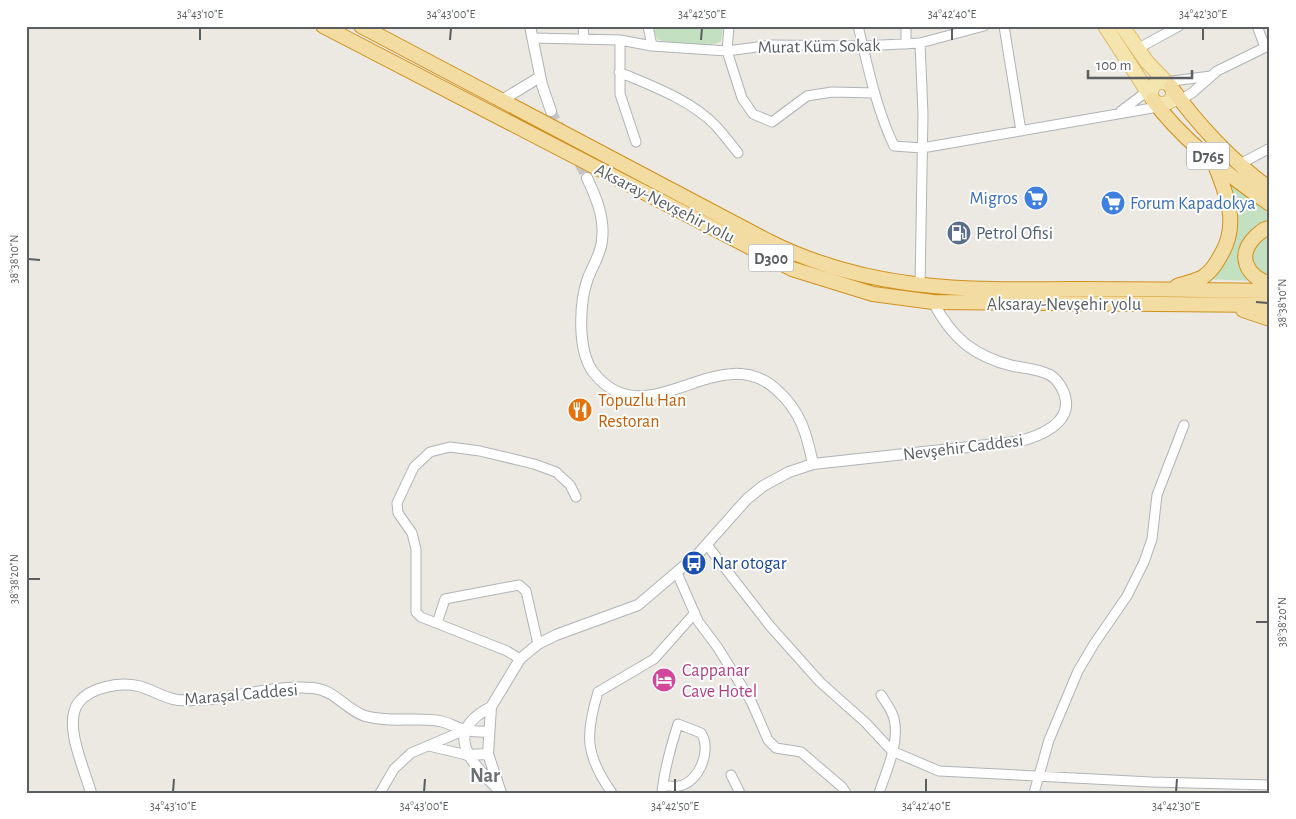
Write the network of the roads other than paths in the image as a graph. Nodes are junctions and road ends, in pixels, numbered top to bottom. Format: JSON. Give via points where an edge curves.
{"nodes":[{"id":1,"x":323,"y":26,"type":"edge"},
{"id":2,"x":361,"y":26,"type":"edge"},
{"id":3,"x":530,"y":26,"type":"edge"},
{"id":4,"x":583,"y":26,"type":"edge"},
{"id":5,"x":648,"y":26,"type":"edge"},
{"id":6,"x":728,"y":26,"type":"edge"},
{"id":7,"x":858,"y":26,"type":"edge"},
{"id":8,"x":906,"y":26,"type":"edge"},
{"id":9,"x":984,"y":26,"type":"edge"},
{"id":10,"x":1004,"y":26,"type":"edge"},
{"id":11,"x":1105,"y":26,"type":"edge"},
{"id":12,"x":1122,"y":26,"type":"edge"},
{"id":13,"x":1179,"y":26,"type":"edge"},
{"id":14,"x":1257,"y":26,"type":"edge"},
{"id":15,"x":945,"y":31,"type":"edge"},
{"id":16,"x":532,"y":38,"type":"junction"},
{"id":17,"x":584,"y":38,"type":"junction"},
{"id":18,"x":620,"y":40,"type":"junction"},
{"id":19,"x":920,"y":43,"type":"junction"},
{"id":20,"x":906,"y":44,"type":"junction"},
{"id":21,"x":652,"y":46,"type":"junction"},
{"id":22,"x":863,"y":46,"type":"junction"},
{"id":23,"x":1267,"y":46,"type":"edge"},
{"id":24,"x":1137,"y":49,"type":"junction"},
{"id":25,"x":727,"y":51,"type":"junction"},
{"id":26,"x":619,"y":72,"type":"junction"},
{"id":27,"x":540,"y":76,"type":"junction"},
{"id":28,"x":1212,"y":76,"type":"junction"},
{"id":29,"x":875,"y":93,"type":"junction"},
{"id":30,"x":1160,"y":93,"type":"junction"},
{"id":31,"x":502,"y":100,"type":"junction"},
{"id":32,"x":1180,"y":100,"type":"junction"},
{"id":33,"x":552,"y":111,"type":"tunnel mouth"},
{"id":34,"x":1116,"y":114,"type":"junction"},
{"id":35,"x":1021,"y":131,"type":"junction"},
{"id":36,"x":636,"y":142,"type":"dead end"},
{"id":37,"x":922,"y":148,"type":"junction"},
{"id":38,"x":1270,"y":148,"type":"edge"},
{"id":39,"x":738,"y":153,"type":"dead end"},
{"id":40,"x":1213,"y":160,"type":"junction"},
{"id":41,"x":1240,"y":164,"type":"junction"},
{"id":42,"x":587,"y":178,"type":"tunnel mouth"},
{"id":43,"x":1270,"y":189,"type":"edge"},
{"id":44,"x":1270,"y":204,"type":"edge"},
{"id":45,"x":1270,"y":228,"type":"edge"},
{"id":46,"x":1270,"y":284,"type":"edge"},
{"id":47,"x":920,"y":286,"type":"junction"},
{"id":48,"x":1166,"y":289,"type":"junction"},
{"id":49,"x":1270,"y":291,"type":"edge"},
{"id":50,"x":933,"y":302,"type":"junction"},
{"id":51,"x":1208,"y":305,"type":"junction"},
{"id":52,"x":1270,"y":305,"type":"edge"},
{"id":53,"x":1270,"y":319,"type":"edge"},
{"id":54,"x":1184,"y":425,"type":"dead end"},
{"id":55,"x":813,"y":464,"type":"junction"},
{"id":56,"x":576,"y":497,"type":"dead end"},
{"id":57,"x":707,"y":545,"type":"junction"},
{"id":58,"x":677,"y":572,"type":"junction"},
{"id":59,"x":695,"y":613,"type":"junction"},
{"id":60,"x":437,"y":623,"type":"junction"},
{"id":61,"x":538,"y":644,"type":"junction"},
{"id":62,"x":520,"y":659,"type":"junction"},
{"id":63,"x":881,"y":695,"type":"dead end"},
{"id":64,"x":491,"y":707,"type":"junction"},
{"id":65,"x":465,"y":730,"type":"junction"},
{"id":66,"x":488,"y":732,"type":"junction"},
{"id":67,"x":429,"y":746,"type":"junction"},
{"id":68,"x":892,"y":751,"type":"junction"},
{"id":69,"x":488,"y":754,"type":"junction"},
{"id":70,"x":468,"y":755,"type":"junction"},
{"id":71,"x":732,"y":775,"type":"dead end"},
{"id":72,"x":1038,"y":776,"type":"junction"},
{"id":73,"x":1151,"y":782,"type":"junction"},
{"id":74,"x":1270,"y":784,"type":"edge"},
{"id":75,"x":663,"y":789,"type":"edge"},
{"id":76,"x":500,"y":791,"type":"edge"},
{"id":77,"x":91,"y":793,"type":"edge"},
{"id":78,"x":380,"y":793,"type":"edge"},
{"id":79,"x":612,"y":793,"type":"edge"},
{"id":80,"x":740,"y":793,"type":"edge"},
{"id":81,"x":846,"y":793,"type":"edge"},
{"id":82,"x":879,"y":793,"type":"edge"},
{"id":83,"x":1034,"y":793,"type":"edge"},
{"id":84,"x":1149,"y":793,"type":"edge"}],
"edges":[{"from":1,"to":50,"type":"highway","name":"Aksaray-Nevşehir yolu","number":"D300","via":[[792,269],[873,294]]},
{"from":2,"to":31,"type":"highway","name":"Aksaray-Nevşehir yolu","number":"D300"},
{"from":3,"to":16,"type":"street"},
{"from":4,"to":17,"type":"street"},
{"from":5,"to":21,"type":"street"},
{"from":6,"to":25,"type":"street"},
{"from":7,"to":22,"type":"street"},
{"from":8,"to":20,"type":"street"},
{"from":9,"to":15,"type":"street","name":"Murat Küm Sokak"},
{"from":10,"to":35,"type":"street"},
{"from":11,"to":30,"type":"main road","number":"D765"},
{"from":12,"to":24,"type":"main road","number":"D765"},
{"from":13,"to":24,"type":"street"},
{"from":14,"to":23,"type":"street"},
{"from":15,"to":19,"type":"street","name":"Murat Küm Sokak"},
{"from":16,"to":17,"type":"street","name":"Murat Küm Sokak"},
{"from":16,"to":27,"type":"street"},
{"from":17,"to":18,"type":"street","name":"Murat Küm Sokak"},
{"from":18,"to":21,"type":"street","name":"Murat Küm Sokak"},
{"from":18,"to":26,"type":"street"},
{"from":19,"to":20,"type":"street","name":"Murat Küm Sokak"},
{"from":19,"to":37,"type":"street"},
{"from":20,"to":22,"type":"street","name":"Murat Küm Sokak"},
{"from":21,"to":25,"type":"street","name":"Murat Küm Sokak"},
{"from":22,"to":25,"type":"street","name":"Murat Küm Sokak","via":[[772,45]]},
{"from":22,"to":29,"type":"street"},
{"from":23,"to":28,"type":"street"},
{"from":24,"to":30,"type":"main road","number":"D765"},
{"from":25,"to":29,"type":"street","via":[[742,98],[753,114],[772,122],[807,96],[832,92]]},
{"from":26,"to":36,"type":"street","via":[[620,94]]},
{"from":26,"to":39,"type":"street","via":[[696,110]]},
{"from":27,"to":31,"type":"street"},
{"from":27,"to":33,"type":"street"},
{"from":28,"to":30,"type":"street"},
{"from":28,"to":32,"type":"street"},
{"from":29,"to":37,"type":"street","via":[[894,146]]},
{"from":30,"to":32,"type":"highway","number":"D765"},
{"from":30,"to":34,"type":"street"},
{"from":30,"to":34,"type":"street"},
{"from":30,"to":40,"type":"highway","number":"D765"},
{"from":31,"to":47,"type":"highway","name":"Aksaray-Nevşehir yolu","number":"D300","via":[[789,251],[859,275]]},
{"from":32,"to":41,"type":"highway","number":"D765"},
{"from":34,"to":35,"type":"street"},
{"from":35,"to":37,"type":"street"},
{"from":37,"to":47,"type":"street"},
{"from":38,"to":41,"type":"street"},
{"from":40,"to":44,"type":"highway","number":"D765","via":[[1236,181]]},
{"from":40,"to":48,"type":"highway","via":[[1228,197],[1232,224],[1228,243],[1215,267],[1202,278]]},
{"from":41,"to":43,"type":"highway","number":"D765"},
{"from":42,"to":55,"type":"street","via":[[599,205],[603,227],[601,248],[583,298],[582,349],[590,368],[605,384],[639,397],[662,394],[724,374],[753,375],[766,380],[796,410],[806,432]]},
{"from":45,"to":46,"type":"highway","via":[[1265,228],[1248,243],[1245,260],[1252,276]]},
{"from":47,"to":48,"type":"highway","name":"Aksaray-Nevşehir yolu","number":"D300","via":[[978,290]]},
{"from":48,"to":49,"type":"highway","name":"Aksaray-Nevşehir yolu","number":"D300"},
{"from":50,"to":51,"type":"highway","name":"Aksaray-Nevşehir yolu","number":"D300"},
{"from":50,"to":55,"type":"street","name":"Nevşehir Caddesi","via":[[949,329],[976,352],[1000,362],[1041,371],[1056,380],[1066,398],[1063,416],[1058,423],[1040,435],[1015,442]]},
{"from":51,"to":52,"type":"highway","name":"Aksaray-Nevşehir yolu","number":"D300"},
{"from":51,"to":53,"type":"highway"},
{"from":54,"to":72,"type":"street","via":[[1157,495],[1152,539],[1144,562],[1127,596],[1078,670],[1060,710]]},
{"from":55,"to":57,"type":"street","name":"Nevşehir Caddesi","via":[[762,486]]},
{"from":56,"to":60,"type":"street","via":[[570,485],[556,472],[534,464],[450,447],[430,452],[414,467],[397,503],[398,513],[412,533],[416,550],[416,612]]},
{"from":57,"to":58,"type":"street"},
{"from":57,"to":68,"type":"street","via":[[804,666]]},
{"from":58,"to":59,"type":"street"},
{"from":58,"to":61,"type":"street","via":[[638,605]]},
{"from":59,"to":79,"type":"street","via":[[654,659],[598,692],[590,719],[589,748]]},
{"from":59,"to":81,"type":"street","via":[[751,701],[768,740],[776,748],[801,752]]},
{"from":60,"to":61,"type":"street","via":[[445,599],[519,585],[526,590]]},
{"from":60,"to":62,"type":"street"},
{"from":61,"to":62,"type":"street"},
{"from":62,"to":64,"type":"street"},
{"from":63,"to":68,"type":"street","via":[[896,725]]},
{"from":64,"to":65,"type":"street","via":[[476,716]]},
{"from":64,"to":66,"type":"street"},
{"from":65,"to":66,"type":"street","name":"Maraşal Caddesi"},
{"from":65,"to":67,"type":"street"},
{"from":65,"to":70,"type":"street"},
{"from":65,"to":77,"type":"street","name":"Maraşal Caddesi","via":[[440,721],[375,718],[351,709],[332,693],[312,688],[184,700],[161,696],[138,686],[108,687],[87,695],[74,712],[73,731]]},
{"from":66,"to":69,"type":"street"},
{"from":67,"to":70,"type":"street"},
{"from":67,"to":78,"type":"street","via":[[402,760]]},
{"from":68,"to":72,"type":"street","via":[[939,771]]},
{"from":68,"to":82,"type":"street"},
{"from":69,"to":70,"type":"street"},
{"from":69,"to":76,"type":"street"},
{"from":70,"to":76,"type":"street","via":[[474,766]]},
{"from":71,"to":80,"type":"street"},
{"from":72,"to":73,"type":"street"},
{"from":72,"to":83,"type":"street"},
{"from":73,"to":74,"type":"street"},
{"from":73,"to":84,"type":"street"},
{"from":75,"to":75,"type":"street","via":[[678,724],[701,732],[705,743],[701,766],[685,784]]}]}
